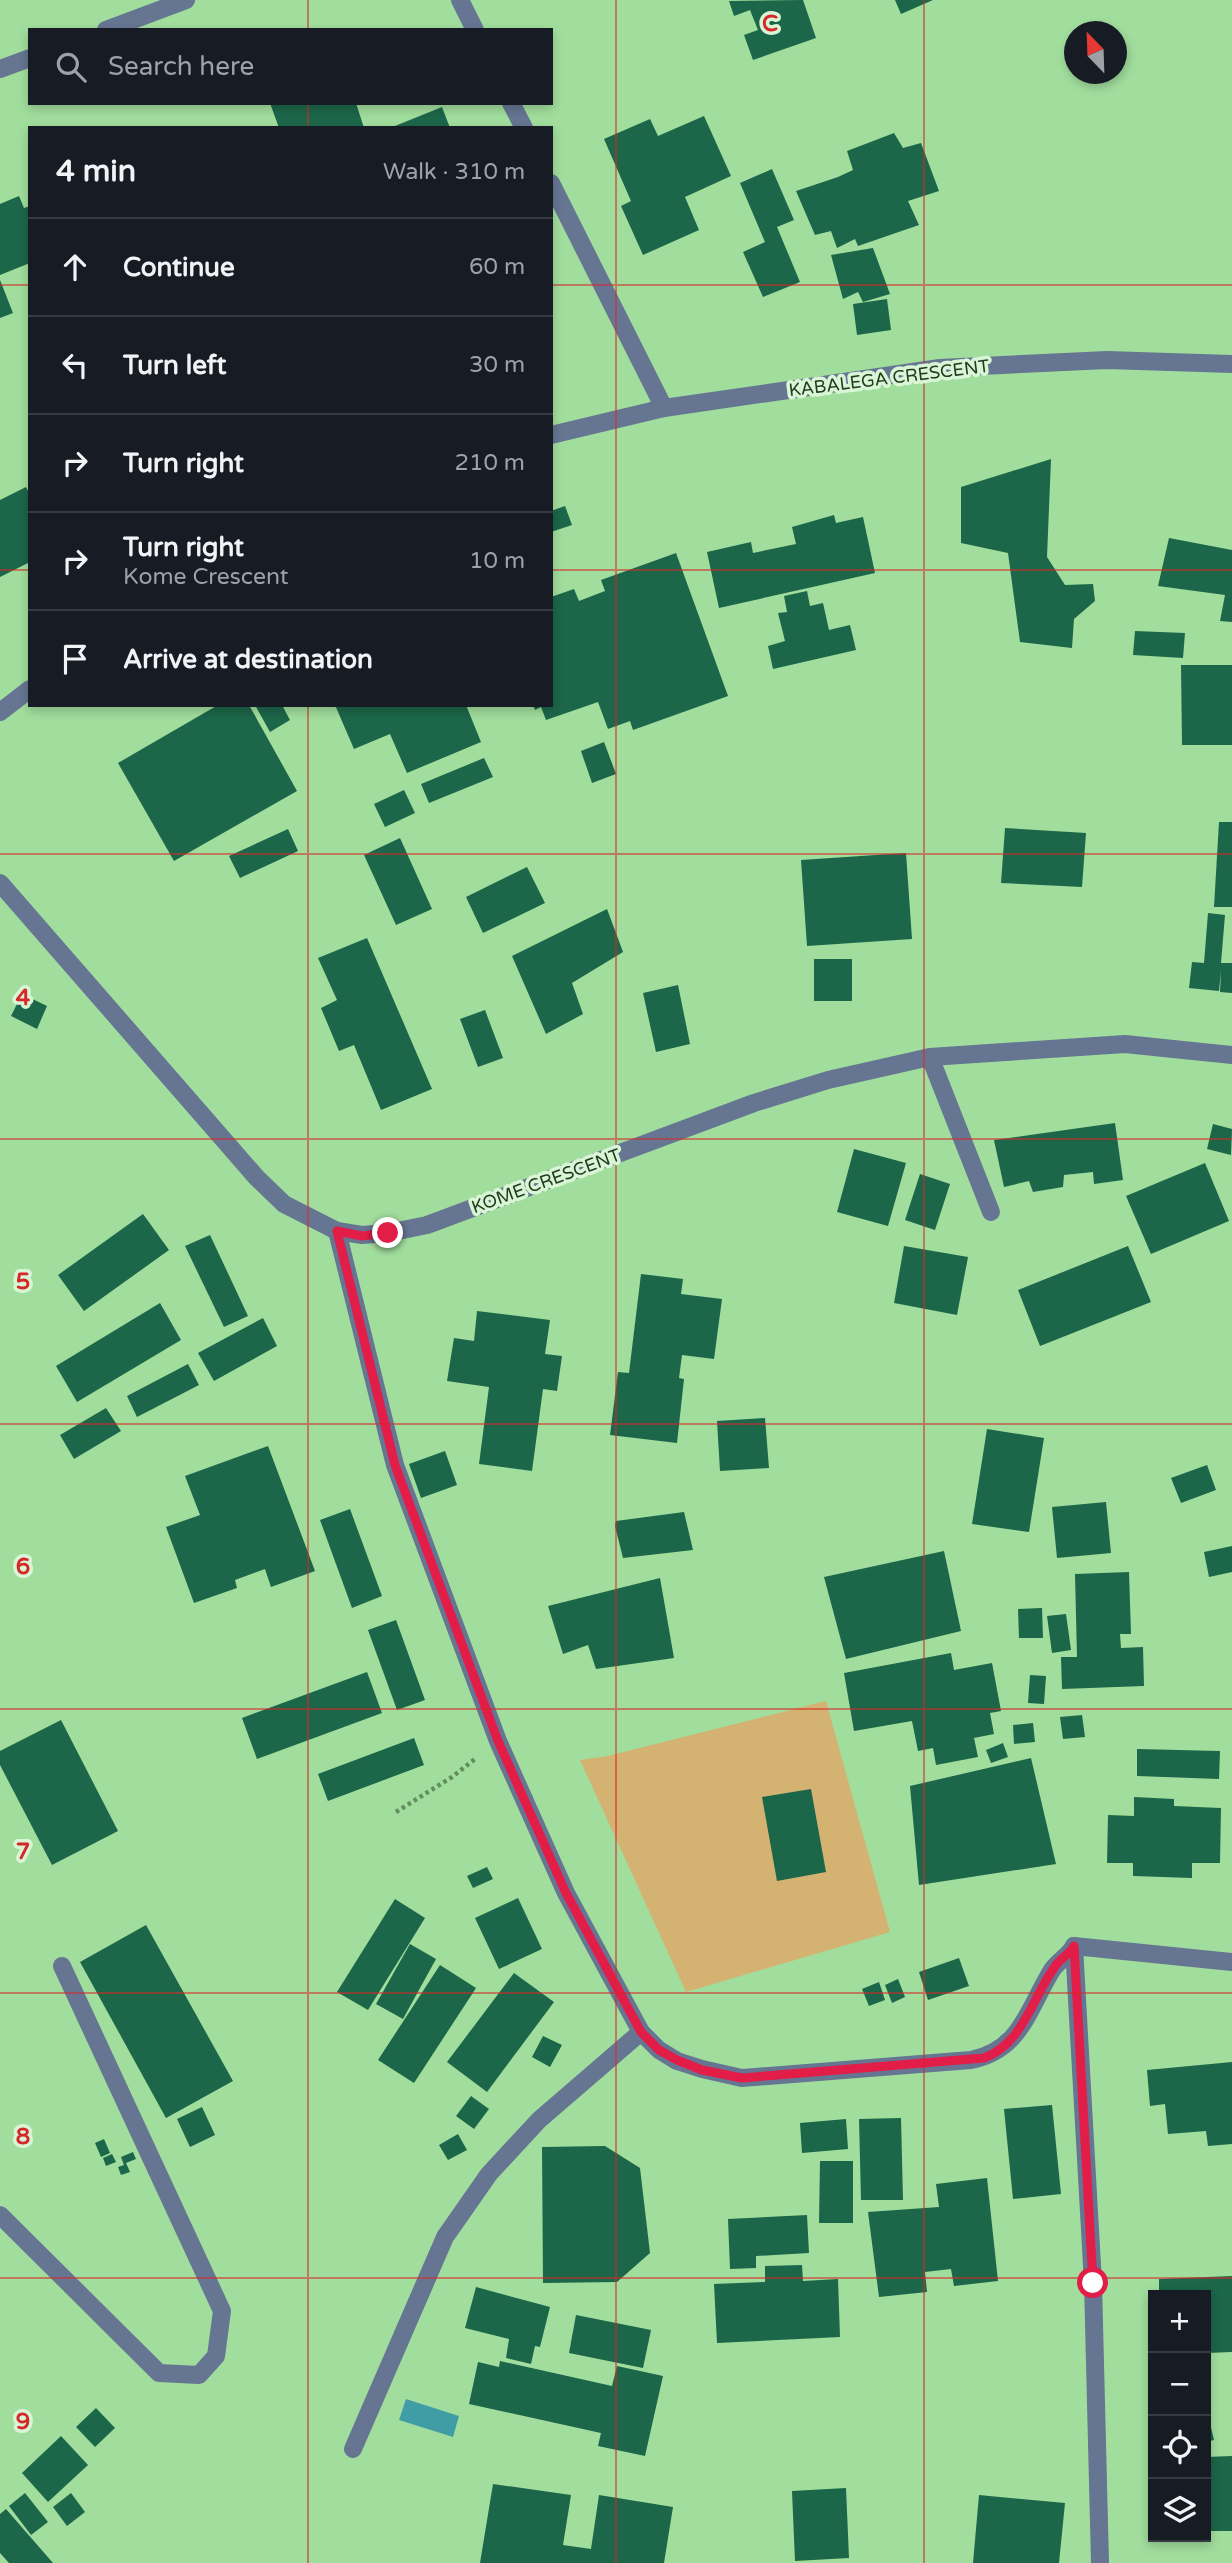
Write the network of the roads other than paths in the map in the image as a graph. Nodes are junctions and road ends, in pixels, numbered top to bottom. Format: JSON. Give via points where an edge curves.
{"nodes":[{"id":1,"x":186,"y":0,"type":"edge"},
{"id":2,"x":460,"y":0,"type":"edge"},
{"id":3,"x":111,"y":28,"type":"edge"},
{"id":4,"x":474,"y":28,"type":"edge"},
{"id":5,"x":28,"y":59,"type":"edge"},
{"id":6,"x":0,"y":69,"type":"edge"},
{"id":7,"x":512,"y":105,"type":"edge"},
{"id":8,"x":523,"y":126,"type":"edge"},
{"id":9,"x":553,"y":187,"type":"edge"},
{"id":10,"x":1232,"y":364,"type":"edge"},
{"id":11,"x":664,"y":408,"type":"junction"},
{"id":12,"x":553,"y":435,"type":"edge"},
{"id":13,"x":28,"y":691,"type":"edge"},
{"id":14,"x":0,"y":712,"type":"edge"},
{"id":15,"x":0,"y":883,"type":"edge"},
{"id":16,"x":1232,"y":1055,"type":"edge"},
{"id":17,"x":930,"y":1056,"type":"junction"},
{"id":18,"x":991,"y":1212,"type":"dead end"},
{"id":19,"x":337,"y":1231,"type":"junction"},
{"id":20,"x":1074,"y":1946,"type":"junction"},
{"id":21,"x":1232,"y":1962,"type":"edge"},
{"id":22,"x":62,"y":1966,"type":"dead end"},
{"id":23,"x":641,"y":2032,"type":"junction"},
{"id":24,"x":0,"y":2215,"type":"edge"},
{"id":25,"x":354,"y":2449,"type":"dead end"},
{"id":26,"x":1100,"y":2563,"type":"edge"}],
"edges":[{"from":1,"to":3,"type":"street"},
{"from":2,"to":4,"type":"street"},
{"from":5,"to":6,"type":"street"},
{"from":7,"to":8,"type":"street"},
{"from":9,"to":11,"type":"street"},
{"from":10,"to":11,"type":"street","name":"KABALEGA CRESCENT","via":[[1107,360],[940,368]]},
{"from":11,"to":12,"type":"street","name":"KABALEGA CRESCENT"},
{"from":13,"to":14,"type":"street"},
{"from":15,"to":19,"type":"street","name":"KOME CRESCENT","via":[[257,1178],[284,1204]]},
{"from":16,"to":17,"type":"street","name":"KOME CRESCENT","via":[[1125,1044]]},
{"from":17,"to":18,"type":"street"},
{"from":17,"to":19,"type":"street","name":"KOME CRESCENT","via":[[754,1103],[428,1225],[362,1236]]},
{"from":19,"to":23,"type":"street","via":[[395,1465],[498,1741],[566,1893]]},
{"from":20,"to":21,"type":"street"},
{"from":20,"to":23,"type":"street","via":[[1056,1964],[1015,2035],[1005,2047],[984,2058],[742,2078],[677,2060]]},
{"from":20,"to":26,"type":"street","via":[[1093,2283]]},
{"from":22,"to":24,"type":"street","via":[[222,2311],[216,2356],[199,2375],[159,2373]]},
{"from":23,"to":25,"type":"street","via":[[539,2120],[489,2174],[445,2237]]}]}
